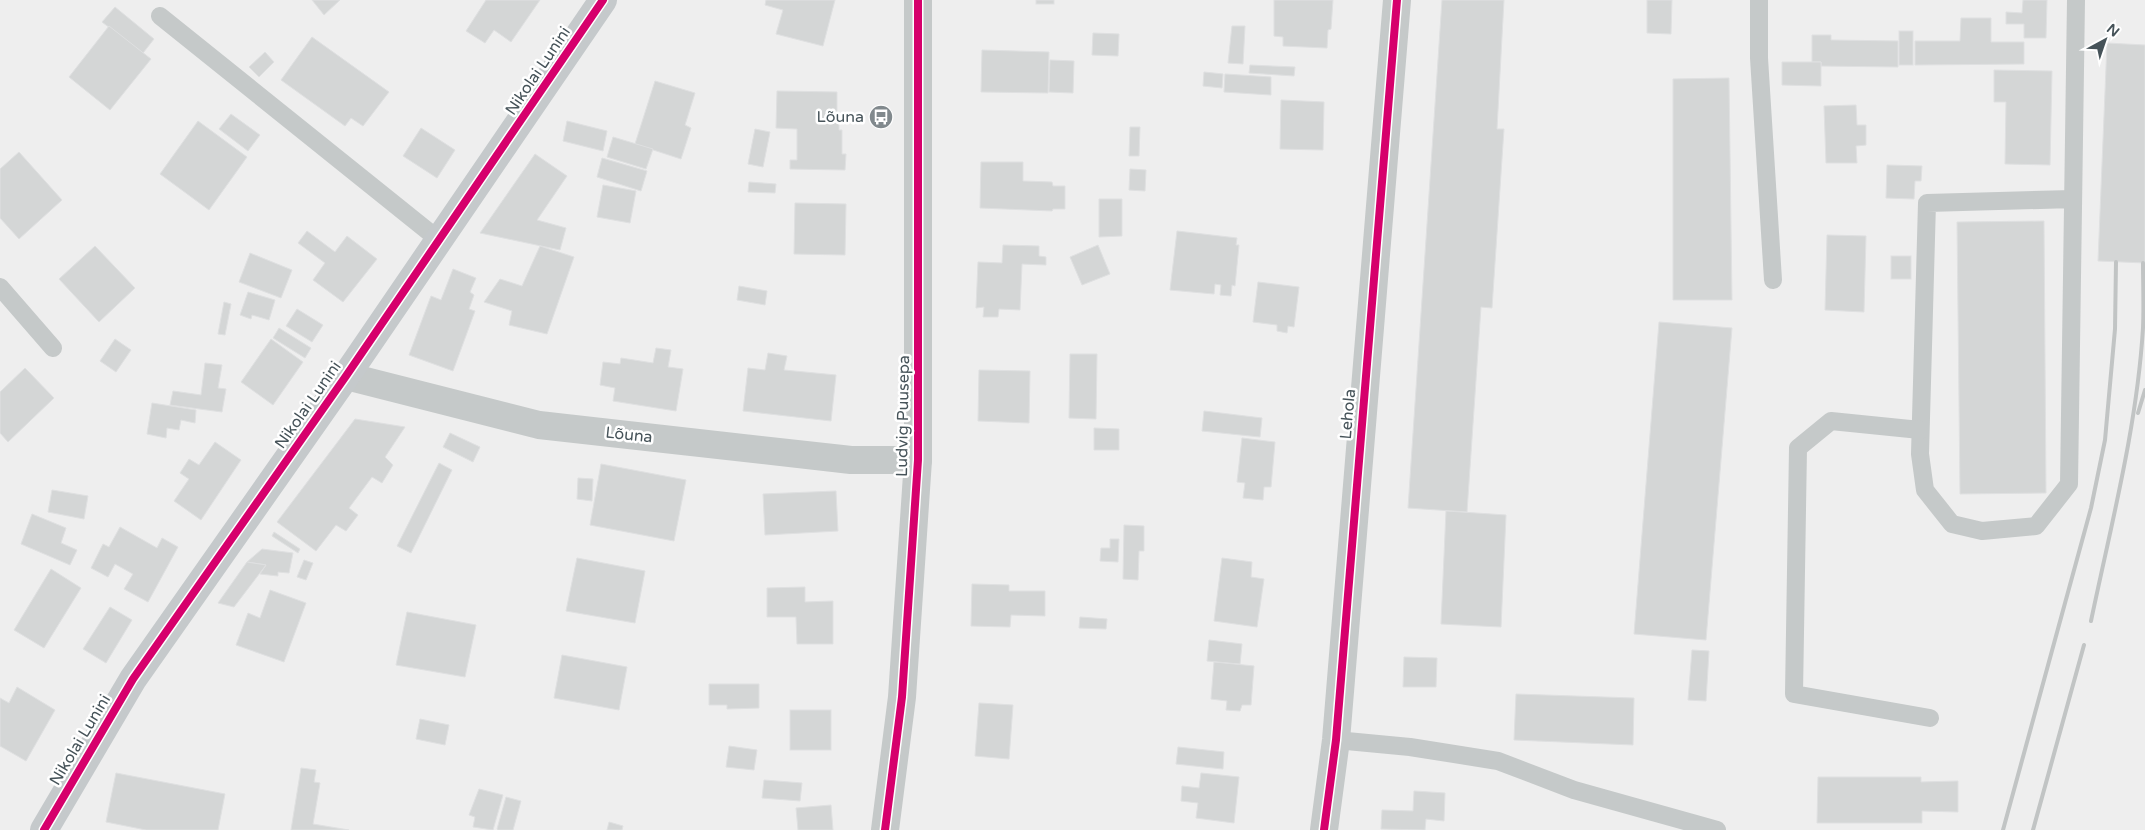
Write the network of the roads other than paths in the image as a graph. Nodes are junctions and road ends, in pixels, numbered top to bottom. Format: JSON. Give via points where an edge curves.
{"nodes":[{"id":1,"x":603,"y":0,"type":"edge"},
{"id":2,"x":918,"y":0,"type":"edge"},
{"id":3,"x":1397,"y":0,"type":"edge"},
{"id":4,"x":1760,"y":0,"type":"edge"},
{"id":5,"x":2076,"y":0,"type":"edge"},
{"id":6,"x":160,"y":16,"type":"dead end"},
{"id":7,"x":2073,"y":199,"type":"junction"},
{"id":8,"x":439,"y":240,"type":"junction"},
{"id":9,"x":1773,"y":280,"type":"dead end"},
{"id":10,"x":0,"y":287,"type":"edge"},
{"id":11,"x":53,"y":348,"type":"dead end"},
{"id":12,"x":346,"y":376,"type":"junction"},
{"id":13,"x":1920,"y":430,"type":"junction"},
{"id":14,"x":918,"y":460,"type":"junction"},
{"id":15,"x":1930,"y":718,"type":"dead end"},
{"id":16,"x":1336,"y":740,"type":"junction"},
{"id":17,"x":44,"y":830,"type":"edge"},
{"id":18,"x":885,"y":830,"type":"edge"},
{"id":19,"x":1324,"y":830,"type":"edge"},
{"id":20,"x":1717,"y":830,"type":"edge"}],
"edges":[{"from":1,"to":8,"type":"street","name":"Nikolai Lunini"},
{"from":2,"to":14,"type":"street","name":"Ludvig Puusepa"},
{"from":3,"to":16,"type":"street","name":"Lehola"},
{"from":4,"to":9,"type":"lane","via":[[1760,58]]},
{"from":5,"to":7,"type":"lane"},
{"from":6,"to":8,"type":"lane"},
{"from":7,"to":13,"type":"lane","via":[[1927,203]]},
{"from":7,"to":13,"type":"lane","via":[[2070,484],[2036,526],[1982,531],[1952,524],[1925,490]]},
{"from":8,"to":12,"type":"street","name":"Nikolai Lunini"},
{"from":10,"to":11,"type":"lane"},
{"from":12,"to":14,"type":"street","name":"Lõuna","via":[[540,425],[850,460]]},
{"from":12,"to":17,"type":"street","name":"Nikolai Lunini","via":[[133,679]]},
{"from":13,"to":15,"type":"lane","via":[[1831,421],[1798,448],[1794,694]]},
{"from":14,"to":18,"type":"street","name":"Ludvig Puusepa","via":[[902,697]]},
{"from":16,"to":19,"type":"street","name":"Lehola"},
{"from":16,"to":20,"type":"lane","via":[[1410,747],[1498,761],[1574,790]]}]}
